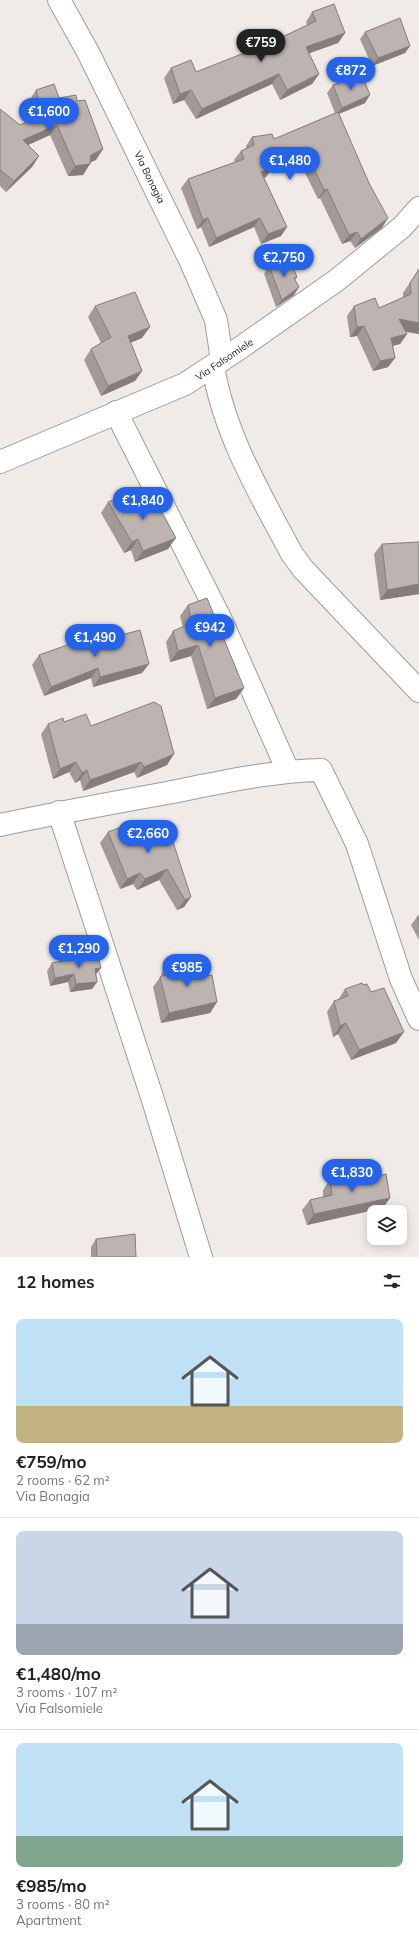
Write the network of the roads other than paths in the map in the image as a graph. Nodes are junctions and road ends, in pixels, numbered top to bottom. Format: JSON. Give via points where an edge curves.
{"nodes":[{"id":1,"x":59,"y":0,"type":"edge"},
{"id":2,"x":419,"y":208,"type":"edge"},
{"id":3,"x":218,"y":363,"type":"junction"},
{"id":4,"x":116,"y":412,"type":"junction"},
{"id":5,"x":0,"y":462,"type":"edge"},
{"id":6,"x":419,"y":691,"type":"edge"},
{"id":7,"x":288,"y":771,"type":"junction"},
{"id":8,"x":60,"y":812,"type":"junction"},
{"id":9,"x":0,"y":825,"type":"edge"},
{"id":10,"x":419,"y":1019,"type":"edge"},
{"id":11,"x":201,"y":1257,"type":"edge"}],
"edges":[{"from":1,"to":3,"type":"street","name":"Via Bonagia","via":[[89,54],[191,262],[216,320]]},
{"from":2,"to":3,"type":"street","name":"Via Falsomiele","via":[[402,227],[337,280]]},
{"from":3,"to":4,"type":"street","name":"Via Falsomiele","via":[[185,384]]},
{"from":3,"to":6,"type":"street","name":"Via Bonagia","via":[[216,383],[238,451],[292,554],[303,570]]},
{"from":4,"to":5,"type":"street","name":"Via Falsomiele"},
{"from":4,"to":7,"type":"street","via":[[221,620]]},
{"from":7,"to":8,"type":"street"},
{"from":7,"to":10,"type":"street","via":[[321,770],[357,844],[401,979]]},
{"from":8,"to":9,"type":"street"},
{"from":8,"to":11,"type":"street"}]}
